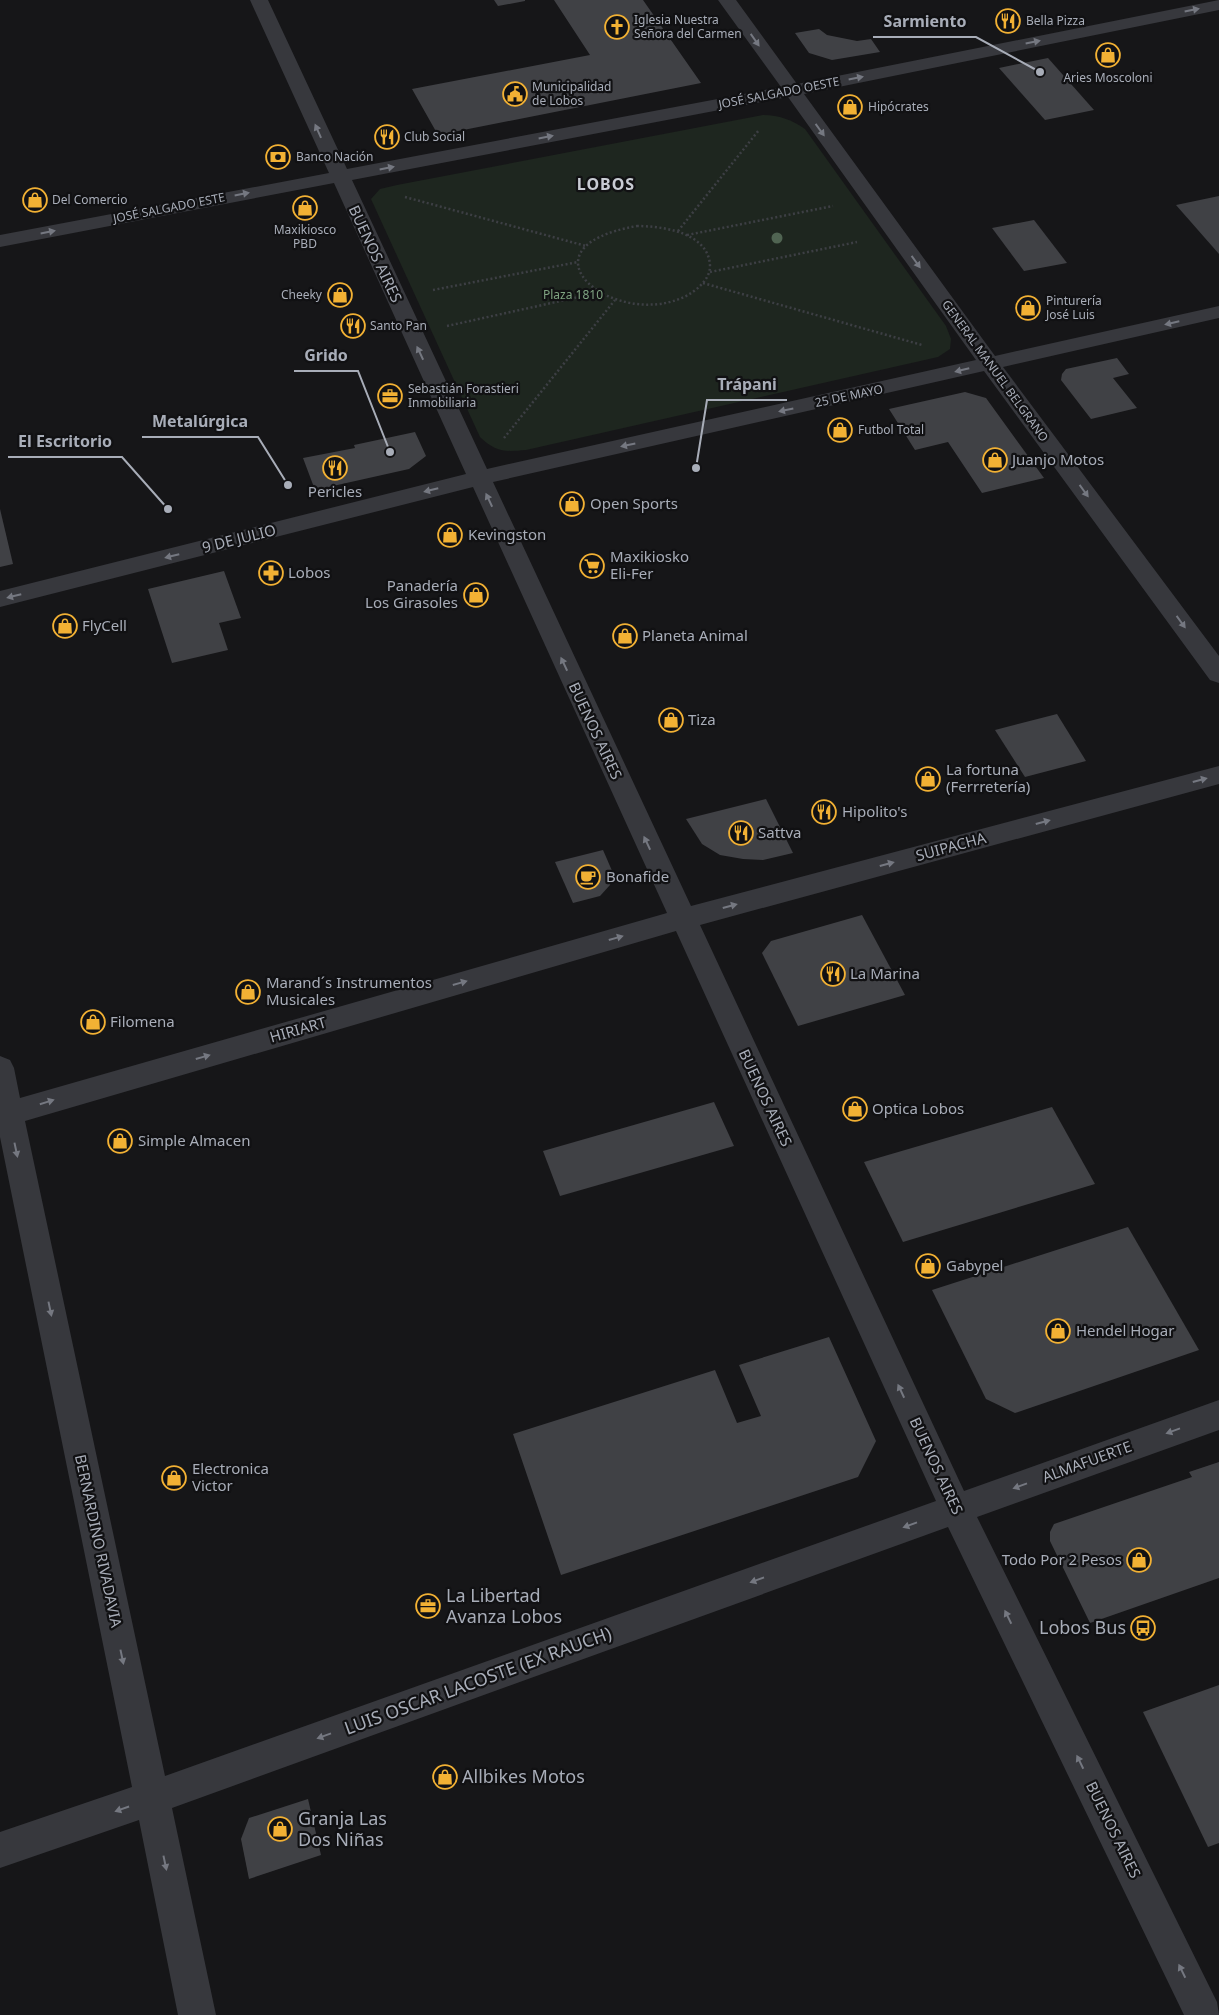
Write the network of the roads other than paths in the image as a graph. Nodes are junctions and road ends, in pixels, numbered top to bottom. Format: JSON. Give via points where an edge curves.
{"nodes":[{"id":1,"x":259,"y":0,"type":"edge"},
{"id":2,"x":727,"y":0,"type":"edge"},
{"id":3,"x":1219,"y":5,"type":"edge"},
{"id":4,"x":791,"y":91,"type":"junction"},
{"id":5,"x":338,"y":176,"type":"junction"},
{"id":6,"x":0,"y":241,"type":"edge"},
{"id":7,"x":1219,"y":312,"type":"edge"},
{"id":8,"x":990,"y":364,"type":"junction"},
{"id":9,"x":478,"y":478,"type":"junction"},
{"id":10,"x":0,"y":599,"type":"edge"},
{"id":11,"x":1219,"y":674,"type":"edge"},
{"id":12,"x":1219,"y":775,"type":"edge"},
{"id":13,"x":682,"y":919,"type":"junction"},
{"id":14,"x":0,"y":1068,"type":"edge"},
{"id":15,"x":4,"y":1115,"type":"edge"},
{"id":16,"x":1219,"y":1415,"type":"edge"},
{"id":17,"x":956,"y":1509,"type":"junction"},
{"id":18,"x":152,"y":1798,"type":"junction"},
{"id":19,"x":0,"y":1850,"type":"edge"},
{"id":20,"x":197,"y":2015,"type":"edge"},
{"id":21,"x":1204,"y":2015,"type":"edge"}],
"edges":[{"from":5,"to":1,"type":"street","name":"BUENOS AIRES","one_way":true},
{"from":2,"to":4,"type":"street","name":"GENERAL MANUEL BELGRANO","one_way":true},
{"from":4,"to":3,"type":"street","name":"JOSÉ SALGADO OESTE","one_way":true},
{"from":5,"to":4,"type":"street","name":"JOSÉ SALGADO OESTE","one_way":true},
{"from":4,"to":8,"type":"street","name":"GENERAL MANUEL BELGRANO","one_way":true},
{"from":6,"to":5,"type":"street","name":"JOSÉ SALGADO ESTE","one_way":true},
{"from":9,"to":5,"type":"street","name":"BUENOS AIRES","one_way":true},
{"from":7,"to":8,"type":"street","name":"25 DE MAYO","one_way":true},
{"from":8,"to":9,"type":"street","name":"25 DE MAYO","one_way":true},
{"from":8,"to":11,"type":"street","name":"GENERAL MANUEL BELGRANO","one_way":true},
{"from":9,"to":10,"type":"street","name":"9 DE JULIO","one_way":true},
{"from":13,"to":9,"type":"street","name":"BUENOS AIRES","one_way":true},
{"from":13,"to":12,"type":"street","name":"SUIPACHA","one_way":true},
{"from":15,"to":13,"type":"street","name":"HIRIART","one_way":true},
{"from":17,"to":13,"type":"street","name":"BUENOS AIRES","one_way":true},
{"from":14,"to":15,"type":"street","name":"BERNARDINO RIVADAVIA"},
{"from":15,"to":18,"type":"street","name":"BERNARDINO RIVADAVIA","one_way":true},
{"from":16,"to":17,"type":"street","name":"ALMAFUERTE","one_way":true},
{"from":17,"to":18,"type":"street","name":"LUIS OSCAR LACOSTE (EX RAUCH)","one_way":true},
{"from":21,"to":17,"type":"street","name":"BUENOS AIRES","one_way":true},
{"from":18,"to":19,"type":"street","name":"LUIS OSCAR LACOSTE (EX RAUCH)","one_way":true},
{"from":18,"to":20,"type":"street","name":"BERNARDINO RIVADAVIA","one_way":true}]}
